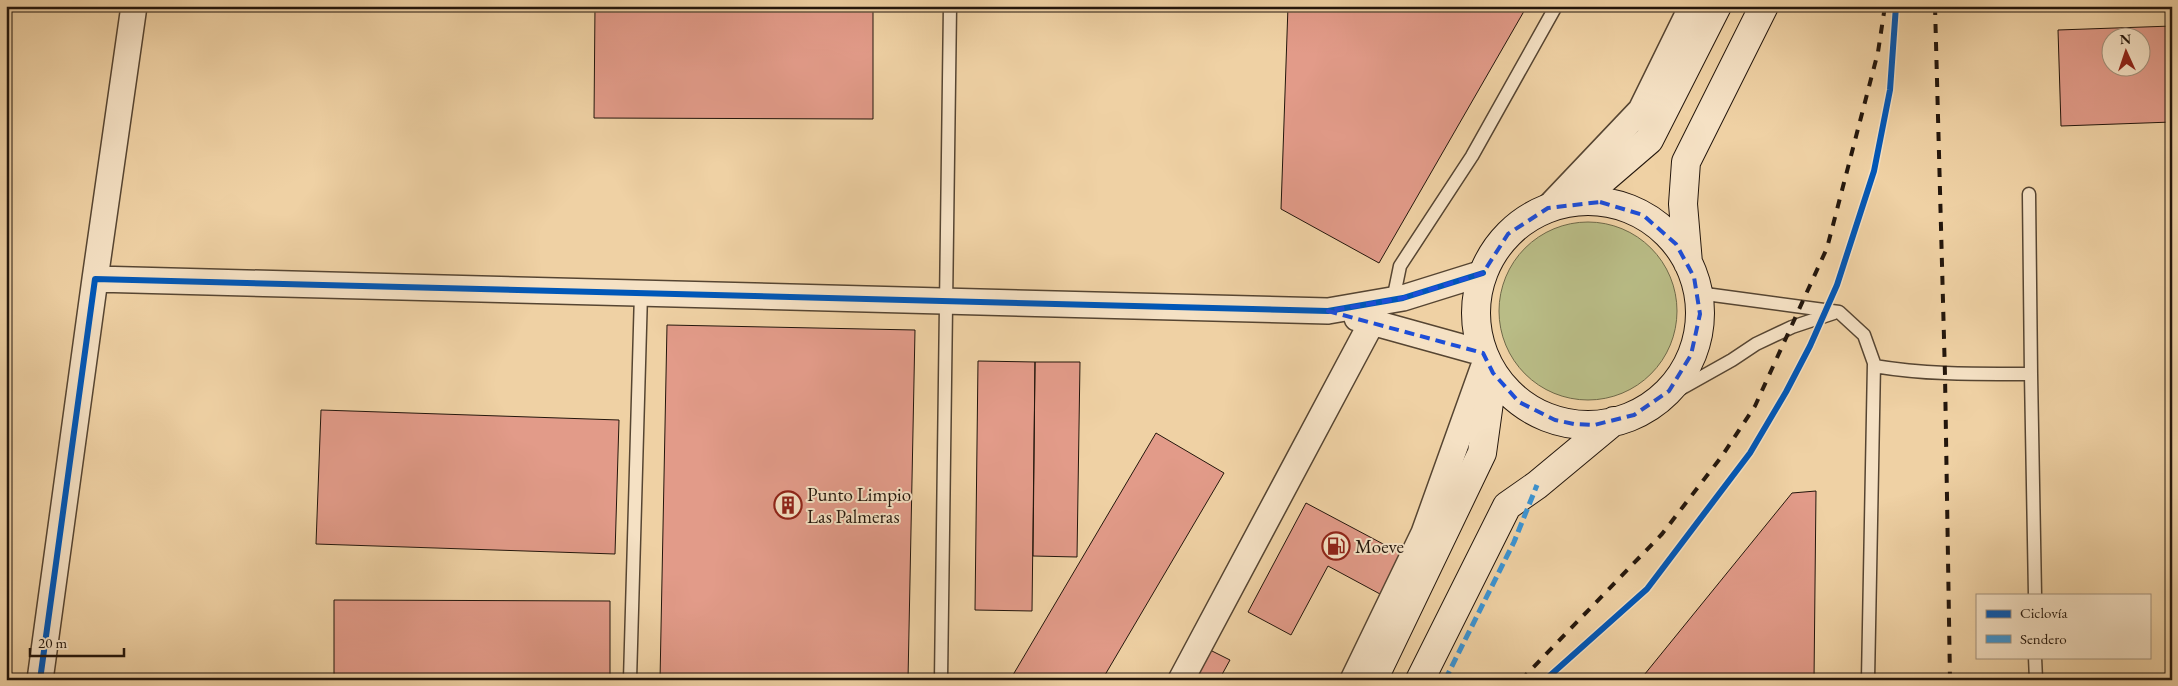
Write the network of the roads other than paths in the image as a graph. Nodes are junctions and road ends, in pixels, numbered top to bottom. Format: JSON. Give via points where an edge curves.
{"nodes":[{"id":1,"x":134,"y":6,"type":"edge"},
{"id":2,"x":950,"y":6,"type":"edge"},
{"id":3,"x":1556,"y":6,"type":"edge"},
{"id":4,"x":1692,"y":6,"type":"edge"},
{"id":5,"x":1717,"y":6,"type":"edge"},
{"id":6,"x":1764,"y":6,"type":"edge"},
{"id":7,"x":2030,"y":194,"type":"dead end"},
{"id":8,"x":1578,"y":201,"type":"junction"},
{"id":9,"x":1548,"y":208,"type":"junction"},
{"id":10,"x":1688,"y":263,"type":"junction"},
{"id":11,"x":1482,"y":273,"type":"junction"},
{"id":12,"x":95,"y":279,"type":"junction"},
{"id":13,"x":641,"y":293,"type":"junction"},
{"id":14,"x":1698,"y":293,"type":"junction"},
{"id":15,"x":1393,"y":300,"type":"junction"},
{"id":16,"x":945,"y":302,"type":"junction"},
{"id":17,"x":1328,"y":311,"type":"junction"},
{"id":18,"x":1839,"y":312,"type":"junction"},
{"id":19,"x":1372,"y":322,"type":"junction"},
{"id":20,"x":1487,"y":362,"type":"junction"},
{"id":21,"x":1874,"y":366,"type":"junction"},
{"id":22,"x":2032,"y":374,"type":"junction"},
{"id":23,"x":1624,"y":418,"type":"junction"},
{"id":24,"x":2035,"y":594,"type":"edge"},
{"id":25,"x":2035,"y":658,"type":"edge"},
{"id":26,"x":40,"y":680,"type":"edge"},
{"id":27,"x":630,"y":680,"type":"edge"},
{"id":28,"x":940,"y":680,"type":"edge"},
{"id":29,"x":1181,"y":680,"type":"edge"},
{"id":30,"x":1352,"y":680,"type":"edge"},
{"id":31,"x":1373,"y":680,"type":"edge"},
{"id":32,"x":1420,"y":680,"type":"edge"},
{"id":33,"x":1868,"y":680,"type":"edge"},
{"id":34,"x":2036,"y":680,"type":"edge"}],
"edges":[{"from":1,"to":12,"type":"street"},
{"from":2,"to":16,"type":"lane"},
{"from":3,"to":15,"type":"lane","via":[[1472,156],[1400,266]]},
{"from":4,"to":9,"type":"street","via":[[1641,110]]},
{"from":5,"to":8,"type":"main road","via":[[1649,140]]},
{"from":6,"to":10,"type":"main road","via":[[1686,162],[1683,204]]},
{"from":7,"to":22,"type":"lane"},
{"from":8,"to":9,"type":"main road"},
{"from":8,"to":10,"type":"main road","via":[[1615,204],[1643,215],[1676,244]]},
{"from":9,"to":11,"type":"main road","via":[[1526,219],[1508,234]]},
{"from":10,"to":14,"type":"main road"},
{"from":11,"to":15,"type":"street"},
{"from":11,"to":20,"type":"main road","via":[[1476,299],[1476,327]]},
{"from":12,"to":13,"type":"street"},
{"from":12,"to":26,"type":"street"},
{"from":13,"to":16,"type":"street"},
{"from":13,"to":27,"type":"lane"},
{"from":14,"to":18,"type":"lane"},
{"from":14,"to":23,"type":"main road","via":[[1698,335],[1682,374],[1652,404]]},
{"from":15,"to":17,"type":"street"},
{"from":16,"to":17,"type":"street"},
{"from":16,"to":28,"type":"lane"},
{"from":17,"to":19,"type":"street"},
{"from":18,"to":21,"type":"lane","via":[[1864,335]]},
{"from":18,"to":23,"type":"lane","via":[[1792,327],[1756,344]]},
{"from":19,"to":20,"type":"street"},
{"from":19,"to":29,"type":"street"},
{"from":20,"to":23,"type":"main road","via":[[1520,402],[1555,420],[1594,424]]},
{"from":20,"to":30,"type":"street","via":[[1424,533]]},
{"from":20,"to":31,"type":"main road","via":[[1482,453]]},
{"from":21,"to":22,"type":"lane","via":[[1912,373]]},
{"from":21,"to":33,"type":"lane"},
{"from":22,"to":24,"type":"lane"},
{"from":23,"to":32,"type":"main road","via":[[1507,506]]},
{"from":25,"to":34,"type":"lane"}]}
